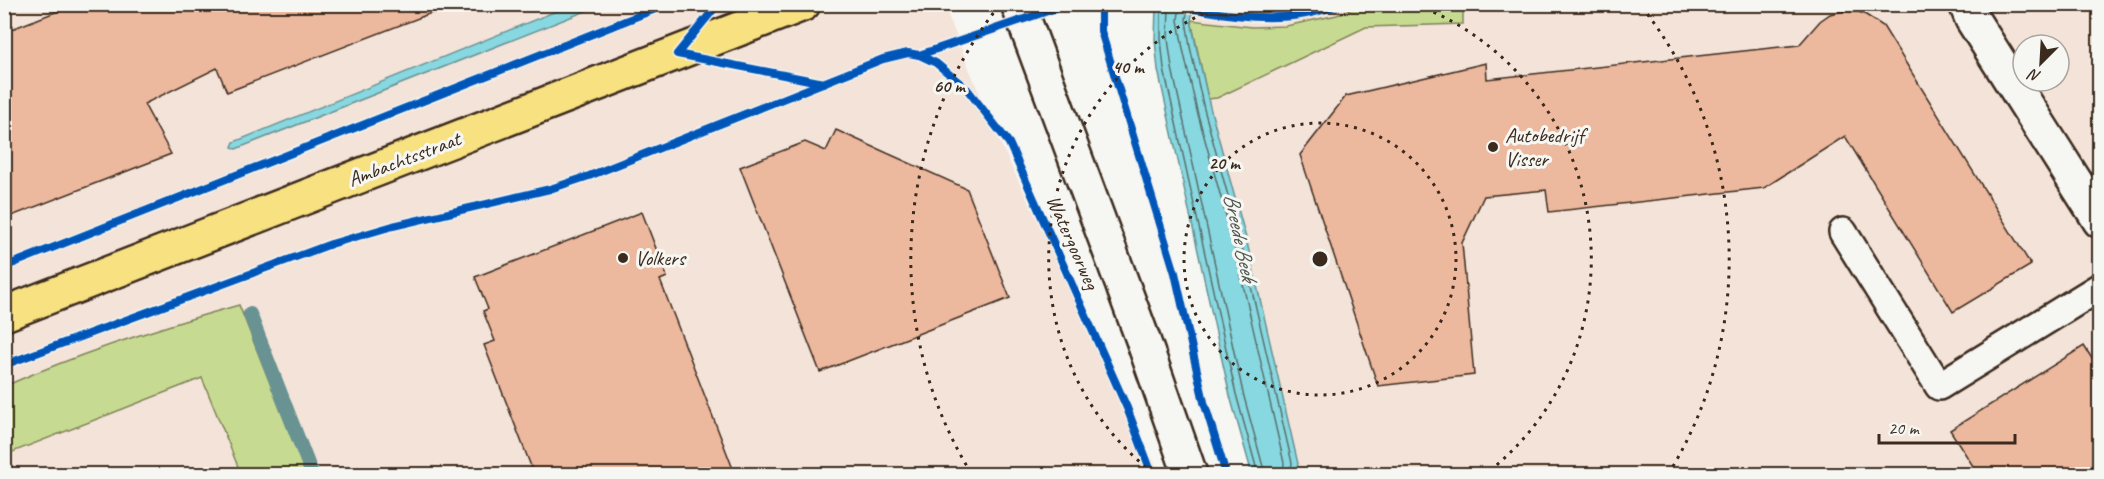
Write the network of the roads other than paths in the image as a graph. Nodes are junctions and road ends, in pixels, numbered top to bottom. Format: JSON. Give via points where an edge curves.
{"nodes":[{"id":1,"x":803,"y":4,"type":"edge"},
{"id":2,"x":1018,"y":4,"type":"edge"},
{"id":3,"x":1966,"y":4,"type":"edge"},
{"id":4,"x":2100,"y":221,"type":"edge"},
{"id":5,"x":1843,"y":232,"type":"dead end"},
{"id":6,"x":2100,"y":287,"type":"edge"},
{"id":7,"x":4,"y":314,"type":"edge"},
{"id":8,"x":1190,"y":474,"type":"edge"}],
"edges":[{"from":1,"to":7,"type":"main road","name":"Ambachtsstraat"},
{"from":2,"to":8,"type":"street","name":"Watergoorweg"},
{"from":3,"to":4,"type":"street"},
{"from":5,"to":6,"type":"lane","via":[[1939,386]]}]}
